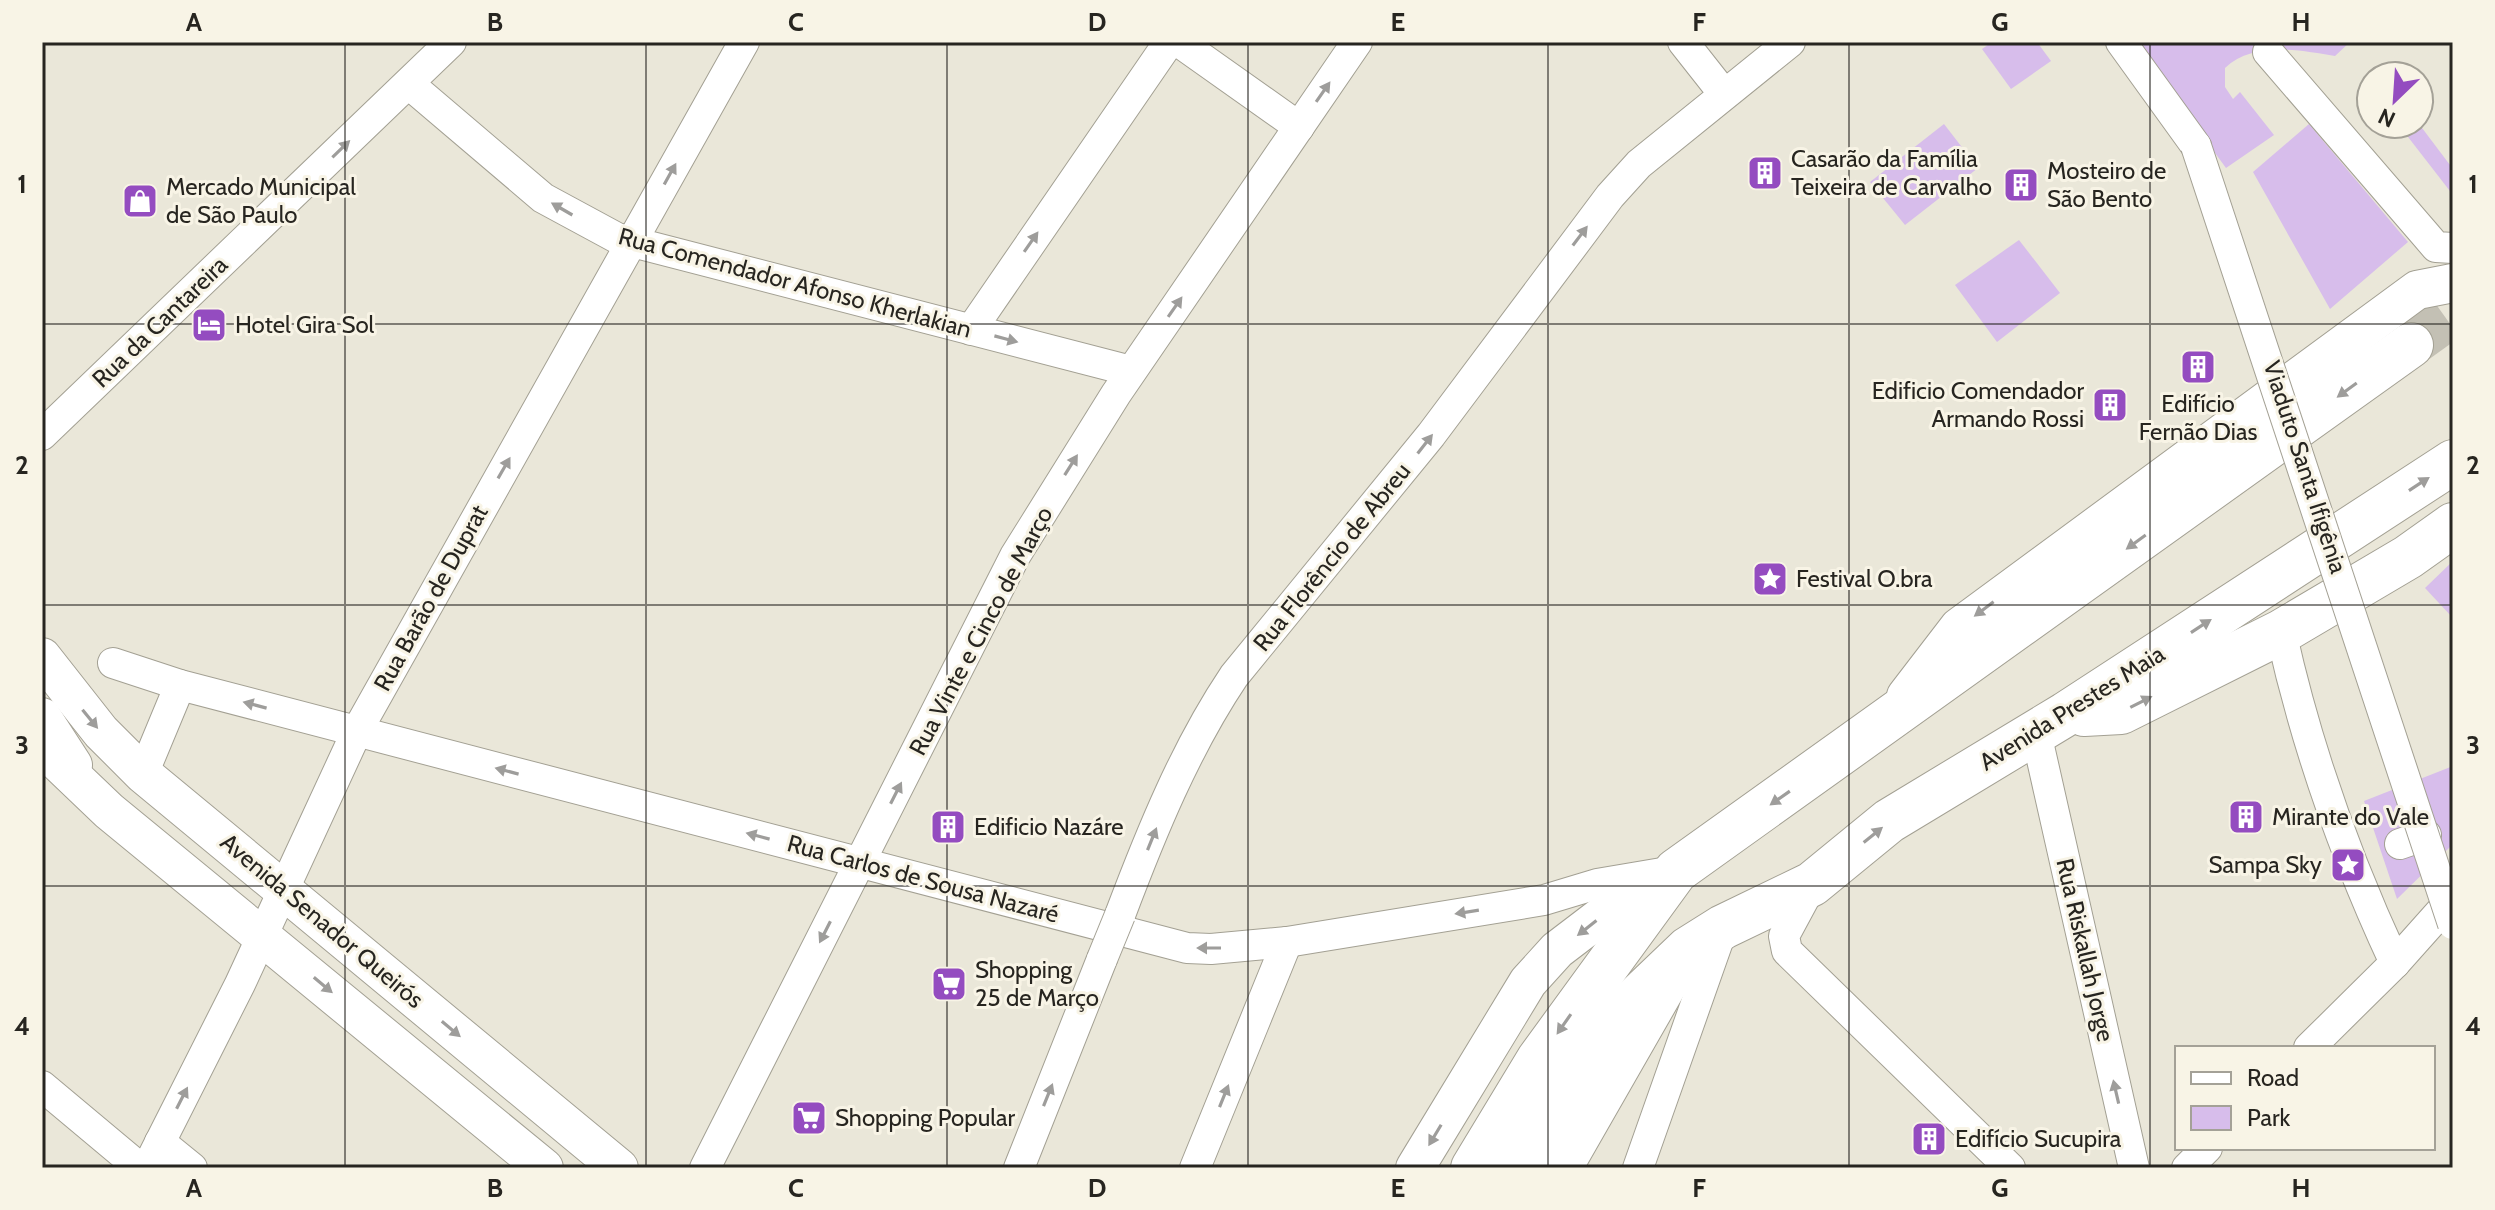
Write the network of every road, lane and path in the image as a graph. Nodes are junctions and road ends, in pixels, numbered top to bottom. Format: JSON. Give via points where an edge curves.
{"nodes":[{"id":1,"x":451,"y":42,"type":"edge"},
{"id":2,"x":744,"y":42,"type":"edge"},
{"id":3,"x":1169,"y":42,"type":"edge"},
{"id":4,"x":1179,"y":42,"type":"edge"},
{"id":5,"x":1357,"y":42,"type":"edge"},
{"id":6,"x":1683,"y":42,"type":"edge"},
{"id":7,"x":1790,"y":42,"type":"edge"},
{"id":8,"x":2121,"y":42,"type":"edge"},
{"id":9,"x":2268,"y":52,"type":"dead end"},
{"id":10,"x":409,"y":84,"type":"junction"},
{"id":11,"x":1724,"y":94,"type":"junction"},
{"id":12,"x":1299,"y":127,"type":"junction"},
{"id":13,"x":632,"y":242,"type":"junction"},
{"id":14,"x":2453,"y":248,"type":"edge"},
{"id":15,"x":2453,"y":283,"type":"edge"},
{"id":16,"x":971,"y":330,"type":"junction"},
{"id":17,"x":2411,"y":345,"type":"tunnel mouth"},
{"id":18,"x":1131,"y":371,"type":"junction"},
{"id":19,"x":42,"y":435,"type":"edge"},
{"id":20,"x":2453,"y":462,"type":"edge"},
{"id":21,"x":2453,"y":525,"type":"edge"},
{"id":22,"x":2281,"y":632,"type":"junction"},
{"id":23,"x":42,"y":657,"type":"edge"},
{"id":24,"x":113,"y":663,"type":"dead end"},
{"id":25,"x":180,"y":685,"type":"junction"},
{"id":26,"x":42,"y":717,"type":"edge"},
{"id":27,"x":1888,"y":719,"type":"junction"},
{"id":28,"x":2051,"y":724,"type":"junction"},
{"id":29,"x":357,"y":731,"type":"junction"},
{"id":30,"x":42,"y":747,"type":"edge"},
{"id":31,"x":143,"y":774,"type":"junction"},
{"id":32,"x":109,"y":811,"type":"junction"},
{"id":33,"x":861,"y":863,"type":"junction"},
{"id":34,"x":1676,"y":871,"type":"junction"},
{"id":35,"x":1812,"y":884,"type":"junction"},
{"id":36,"x":283,"y":889,"type":"junction"},
{"id":37,"x":2453,"y":898,"type":"edge"},
{"id":38,"x":2453,"y":924,"type":"edge"},
{"id":39,"x":263,"y":935,"type":"junction"},
{"id":40,"x":1706,"y":938,"type":"junction"},
{"id":41,"x":1287,"y":942,"type":"junction"},
{"id":42,"x":2395,"y":963,"type":"junction"},
{"id":43,"x":2311,"y":1046,"type":"edge"},
{"id":44,"x":42,"y":1086,"type":"edge"},
{"id":45,"x":2205,"y":1150,"type":"edge"},
{"id":46,"x":154,"y":1155,"type":"edge"},
{"id":47,"x":140,"y":1168,"type":"edge"},
{"id":48,"x":192,"y":1168,"type":"edge"},
{"id":49,"x":544,"y":1168,"type":"edge"},
{"id":50,"x":619,"y":1168,"type":"edge"},
{"id":51,"x":705,"y":1168,"type":"edge"},
{"id":52,"x":1019,"y":1168,"type":"edge"},
{"id":53,"x":1195,"y":1168,"type":"edge"},
{"id":54,"x":1415,"y":1168,"type":"edge"},
{"id":55,"x":1473,"y":1168,"type":"edge"},
{"id":56,"x":1517,"y":1168,"type":"edge"},
{"id":57,"x":1563,"y":1168,"type":"edge"},
{"id":58,"x":1638,"y":1168,"type":"edge"},
{"id":59,"x":2010,"y":1168,"type":"edge"},
{"id":60,"x":2134,"y":1168,"type":"edge"},
{"id":61,"x":2187,"y":1168,"type":"edge"}],
"edges":[{"from":1,"to":10,"type":"street","name":"Rua da Cantareira"},
{"from":13,"to":2,"type":"street","name":"Rua Barão de Duprat","one_way":true},
{"from":16,"to":3,"type":"street","one_way":true},
{"from":4,"to":12,"type":"street"},
{"from":12,"to":5,"type":"street","name":"Rua Vinte e Cinco de Março","one_way":true},
{"from":6,"to":11,"type":"street"},
{"from":7,"to":11,"type":"street","name":"Rua Florêncio de Abreu"},
{"from":8,"to":38,"type":"street","name":"Viaduto Santa Ifigênia","bridge":true,"via":[[2196,146],[2413,840]]},
{"from":9,"to":14,"type":"street","via":[[2436,247]]},
{"from":13,"to":10,"type":"street","name":"Rua Comendador Afonso Kherlakian","one_way":true,"via":[[594,228],[543,198]]},
{"from":19,"to":10,"type":"street","name":"Rua da Cantareira","one_way":true},
{"from":52,"to":11,"type":"street","name":"Rua Florêncio de Abreu","one_way":true,"bridge":true,"via":[[1206,718],[1234,676],[1403,471],[1610,196],[1639,164]]},
{"from":18,"to":12,"type":"street","name":"Rua Vinte e Cinco de Março","one_way":true},
{"from":13,"to":16,"type":"street","name":"Rua Comendador Afonso Kherlakian"},
{"from":29,"to":13,"type":"street","name":"Rua Barão de Duprat","one_way":true},
{"from":15,"to":27,"type":"main road","one_way":true,"via":[[2417,290],[1959,627]]},
{"from":16,"to":18,"type":"street","name":"Rua Comendador Afonso Kherlakian","one_way":true},
{"from":17,"to":27,"type":"highway","one_way":true},
{"from":33,"to":18,"type":"street","name":"Rua Vinte e Cinco de Março","one_way":true,"via":[[1015,556]]},
{"from":28,"to":20,"type":"highway","name":"Avenida Prestes Maia","one_way":true},
{"from":21,"to":22,"type":"highway"},
{"from":28,"to":22,"type":"highway","one_way":true,"via":[[2121,712]]},
{"from":22,"to":42,"type":"street","via":[[2311,745]]},
{"from":23,"to":31,"type":"main road","name":"Avenida Senador Queirós","one_way":true,"via":[[101,732]]},
{"from":24,"to":25,"type":"street","name":"Rua Carlos de Sousa Nazaré"},
{"from":29,"to":25,"type":"street","name":"Rua Carlos de Sousa Nazaré","one_way":true},
{"from":25,"to":31,"type":"street"},
{"from":26,"to":32,"type":"main road"},
{"from":27,"to":34,"type":"highway","one_way":true},
{"from":35,"to":28,"type":"highway","name":"Avenida Prestes Maia","one_way":true,"via":[[1889,821]]},
{"from":60,"to":28,"type":"street","name":"Rua Riskallah Jorge","one_way":true},
{"from":33,"to":29,"type":"street","name":"Rua Carlos de Sousa Nazaré","one_way":true},
{"from":29,"to":36,"type":"street","name":"Rua Barão de Duprat"},
{"from":30,"to":32,"type":"main road","name":"Avenida Senador Queirós"},
{"from":31,"to":36,"type":"main road","name":"Avenida Senador Queirós"},
{"from":32,"to":39,"type":"main road","name":"Avenida Senador Queirós"},
{"from":41,"to":33,"type":"street","name":"Rua Carlos de Sousa Nazaré","one_way":true,"via":[[1187,948]]},
{"from":33,"to":51,"type":"street","name":"Rua Vinte e Cinco de Março","one_way":true},
{"from":34,"to":41,"type":"street","name":"Rua Carlos de Sousa Nazaré","one_way":true,"via":[[1597,884],[1544,900]]},
{"from":34,"to":54,"type":"main road","one_way":true,"via":[[1616,905],[1557,950],[1528,982]]},
{"from":34,"to":55,"type":"highway","one_way":true,"via":[[1539,1059]]},
{"from":35,"to":40,"type":"highway","name":"Avenida Prestes Maia"},
{"from":35,"to":59,"type":"street","via":[[1784,936],[1787,951]]},
{"from":36,"to":39,"type":"street","name":"Rua Barão de Duprat"},
{"from":36,"to":50,"type":"main road","name":"Avenida Senador Queirós","one_way":true},
{"from":37,"to":42,"type":"street"},
{"from":46,"to":39,"type":"street","name":"Rua Barão de Duprat","one_way":true},
{"from":39,"to":49,"type":"main road","name":"Avenida Senador Queirós","one_way":true},
{"from":40,"to":56,"type":"highway","name":"Avenida Prestes Maia","via":[[1599,1034]]},
{"from":40,"to":57,"type":"main road"},
{"from":40,"to":58,"type":"street"},
{"from":53,"to":41,"type":"street","one_way":true},
{"from":42,"to":43,"type":"street"},
{"from":44,"to":47,"type":"street"},
{"from":45,"to":61,"type":"street"},
{"from":46,"to":48,"type":"street"}]}
